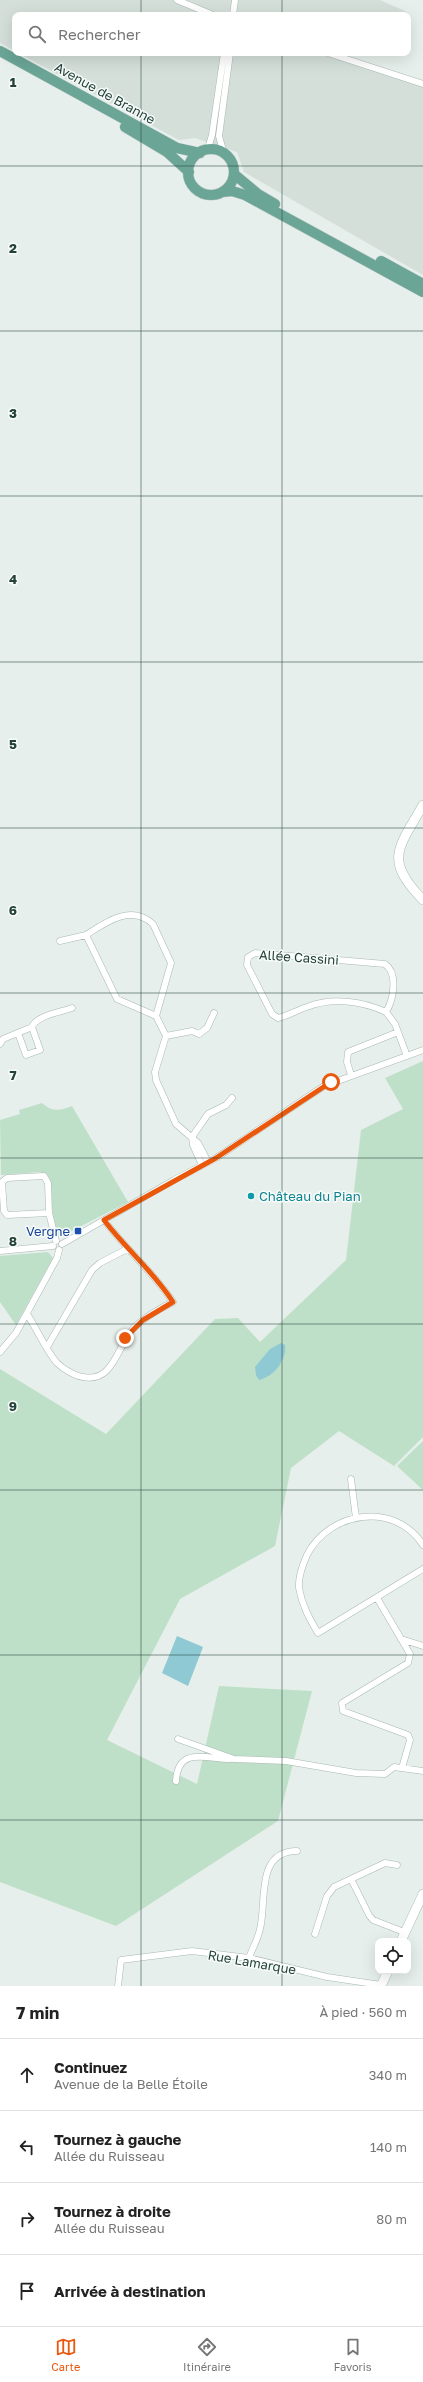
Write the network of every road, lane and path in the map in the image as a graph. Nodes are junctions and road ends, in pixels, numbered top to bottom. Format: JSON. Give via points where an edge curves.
{"nodes":[{"id":1,"x":177,"y":0,"type":"edge"},
{"id":2,"x":235,"y":0,"type":"edge"},
{"id":3,"x":206,"y":12,"type":"edge"},
{"id":4,"x":233,"y":12,"type":"edge"},
{"id":5,"x":0,"y":51,"type":"edge"},
{"id":6,"x":224,"y":56,"type":"edge"},
{"id":7,"x":230,"y":56,"type":"edge"},
{"id":8,"x":337,"y":56,"type":"edge"},
{"id":9,"x":0,"y":59,"type":"edge"},
{"id":10,"x":423,"y":84,"type":"edge"},
{"id":11,"x":202,"y":152,"type":"junction"},
{"id":12,"x":224,"y":154,"type":"junction"},
{"id":13,"x":189,"y":172,"type":"junction"},
{"id":14,"x":234,"y":174,"type":"junction"},
{"id":15,"x":222,"y":192,"type":"junction"},
{"id":16,"x":423,"y":284,"type":"edge"},
{"id":17,"x":423,"y":292,"type":"edge"},
{"id":18,"x":423,"y":805,"type":"edge"},
{"id":19,"x":423,"y":900,"type":"edge"},
{"id":20,"x":86,"y":935,"type":"junction"},
{"id":21,"x":60,"y":941,"type":"dead end"},
{"id":22,"x":72,"y":1008,"type":"dead end"},
{"id":23,"x":214,"y":1012,"type":"dead end"},
{"id":24,"x":386,"y":1012,"type":"junction"},
{"id":25,"x":156,"y":1016,"type":"junction"},
{"id":26,"x":32,"y":1027,"type":"junction"},
{"id":27,"x":398,"y":1032,"type":"junction"},
{"id":28,"x":18,"y":1033,"type":"junction"},
{"id":29,"x":166,"y":1036,"type":"junction"},
{"id":30,"x":0,"y":1044,"type":"edge"},
{"id":31,"x":423,"y":1050,"type":"edge"},
{"id":32,"x":407,"y":1056,"type":"junction"},
{"id":33,"x":351,"y":1075,"type":"junction"},
{"id":34,"x":232,"y":1098,"type":"dead end"},
{"id":35,"x":192,"y":1137,"type":"junction"},
{"id":36,"x":205,"y":1164,"type":"junction"},
{"id":37,"x":49,"y":1213,"type":"junction"},
{"id":38,"x":104,"y":1220,"type":"junction"},
{"id":39,"x":58,"y":1245,"type":"junction"},
{"id":40,"x":127,"y":1249,"type":"junction"},
{"id":41,"x":0,"y":1251,"type":"edge"},
{"id":42,"x":27,"y":1314,"type":"junction"},
{"id":43,"x":47,"y":1347,"type":"junction"},
{"id":44,"x":0,"y":1352,"type":"edge"},
{"id":45,"x":351,"y":1479,"type":"dead end"},
{"id":46,"x":356,"y":1518,"type":"junction"},
{"id":47,"x":423,"y":1545,"type":"edge"},
{"id":48,"x":423,"y":1569,"type":"edge"},
{"id":49,"x":377,"y":1598,"type":"junction"},
{"id":50,"x":401,"y":1639,"type":"junction"},
{"id":51,"x":423,"y":1646,"type":"edge"},
{"id":52,"x":178,"y":1740,"type":"dead end"},
{"id":53,"x":234,"y":1758,"type":"junction"},
{"id":54,"x":402,"y":1768,"type":"junction"},
{"id":55,"x":423,"y":1771,"type":"edge"},
{"id":56,"x":176,"y":1781,"type":"dead end"},
{"id":57,"x":297,"y":1851,"type":"dead end"},
{"id":58,"x":397,"y":1865,"type":"dead end"},
{"id":59,"x":351,"y":1879,"type":"junction"},
{"id":60,"x":423,"y":1894,"type":"edge"},
{"id":61,"x":315,"y":1934,"type":"dead end"},
{"id":62,"x":402,"y":1937,"type":"edge"},
{"id":63,"x":249,"y":1958,"type":"junction"},
{"id":64,"x":387,"y":1974,"type":"edge"},
{"id":65,"x":118,"y":1986,"type":"edge"},
{"id":66,"x":381,"y":1986,"type":"edge"}],
"edges":[{"from":1,"to":3,"type":"street"},
{"from":2,"to":4,"type":"street"},
{"from":5,"to":11,"type":"main road","name":"Avenue de Branne","via":[[177,148]]},
{"from":6,"to":11,"type":"street","via":[[212,135],[209,145]]},
{"from":7,"to":12,"type":"street","via":[[219,136]]},
{"from":8,"to":10,"type":"street"},
{"from":9,"to":13,"type":"main road","name":"Avenue de Branne","via":[[151,142]]},
{"from":11,"to":12,"type":"main road","via":[[213,150]]},
{"from":11,"to":13,"type":"main road","via":[[191,162]]},
{"from":12,"to":14,"type":"main road","via":[[232,164]]},
{"from":13,"to":15,"type":"main road","via":[[191,183],[200,192],[212,195]]},
{"from":14,"to":15,"type":"main road","via":[[230,185]]},
{"from":14,"to":16,"type":"main road","via":[[271,202]]},
{"from":15,"to":17,"type":"main road","via":[[232,191],[245,195]]},
{"from":18,"to":19,"type":"street","via":[[404,838],[397,859],[410,886]]},
{"from":20,"to":21,"type":"street"},
{"from":20,"to":25,"type":"street","via":[[117,999]]},
{"from":20,"to":25,"type":"street","via":[[116,916],[144,917],[153,924],[171,963]]},
{"from":22,"to":26,"type":"street","via":[[44,1017]]},
{"from":23,"to":29,"type":"street","via":[[207,1028],[199,1034],[192,1031]]},
{"from":24,"to":24,"type":"street","name":"Allée Cassini","via":[[394,980],[389,967],[385,964],[255,953],[248,957],[247,965],[272,1014],[278,1018],[308,1006],[336,1002],[366,1005]]},
{"from":24,"to":27,"type":"street"},
{"from":25,"to":29,"type":"street"},
{"from":26,"to":28,"type":"street"},
{"from":26,"to":28,"type":"street","via":[[40,1050],[26,1055]]},
{"from":27,"to":32,"type":"street"},
{"from":27,"to":33,"type":"street","via":[[348,1052],[347,1062]]},
{"from":28,"to":30,"type":"street","via":[[3,1039]]},
{"from":29,"to":35,"type":"street","via":[[155,1072],[156,1080],[176,1124]]},
{"from":31,"to":32,"type":"street"},
{"from":32,"to":33,"type":"street"},
{"from":33,"to":36,"type":"street","via":[[324,1086]]},
{"from":34,"to":35,"type":"street","via":[[226,1105],[208,1114]]},
{"from":35,"to":36,"type":"street","via":[[198,1143]]},
{"from":36,"to":38,"type":"street"},
{"from":37,"to":37,"type":"street","via":[[48,1183],[44,1176],[7,1178],[2,1182],[6,1215]]},
{"from":37,"to":39,"type":"street"},
{"from":38,"to":39,"type":"street"},
{"from":38,"to":40,"type":"street"},
{"from":39,"to":41,"type":"street"},
{"from":39,"to":42,"type":"street","via":[[58,1257]]},
{"from":40,"to":43,"type":"street","via":[[100,1262],[92,1270]]},
{"from":40,"to":43,"type":"street","via":[[165,1289],[173,1302],[133,1328],[125,1338],[112,1366],[102,1376],[78,1376],[57,1363]]},
{"from":42,"to":43,"type":"street"},
{"from":42,"to":44,"type":"street","via":[[16,1333]]},
{"from":45,"to":46,"type":"street"},
{"from":46,"to":47,"type":"street","via":[[368,1516],[390,1519],[406,1527]]},
{"from":46,"to":49,"type":"street","via":[[346,1519],[327,1530],[313,1543],[302,1565],[299,1586],[303,1607],[318,1633]]},
{"from":48,"to":49,"type":"street"},
{"from":49,"to":50,"type":"street"},
{"from":50,"to":51,"type":"street"},
{"from":50,"to":54,"type":"street","via":[[410,1654],[408,1663],[342,1703],[343,1711],[408,1735],[410,1740]]},
{"from":52,"to":53,"type":"street"},
{"from":53,"to":54,"type":"street","via":[[286,1761],[356,1774],[385,1774],[394,1767]]},
{"from":53,"to":56,"type":"street","via":[[185,1758],[180,1763]]},
{"from":54,"to":55,"type":"street"},
{"from":57,"to":63,"type":"street","via":[[286,1851],[272,1863],[264,1879],[260,1930]]},
{"from":58,"to":59,"type":"street","via":[[385,1863]]},
{"from":59,"to":61,"type":"street","via":[[334,1888],[327,1896]]},
{"from":59,"to":62,"type":"street","via":[[373,1920]]},
{"from":60,"to":62,"type":"street"},
{"from":63,"to":65,"type":"street","name":"Rue Lamarque","via":[[192,1951],[121,1960]]},
{"from":63,"to":66,"type":"street","name":"Rue Lamarque","via":[[327,1977]]},
{"from":64,"to":66,"type":"street"}]}
